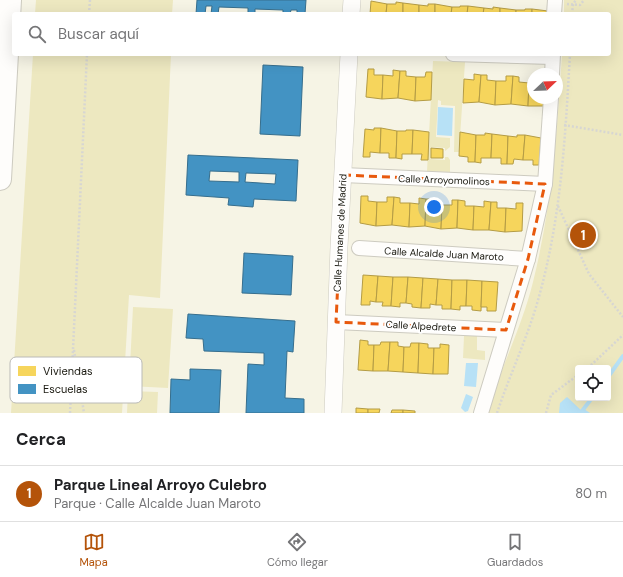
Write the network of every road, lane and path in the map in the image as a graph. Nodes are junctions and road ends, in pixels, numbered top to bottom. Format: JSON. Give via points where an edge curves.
{"nodes":[{"id":1,"x":10,"y":0,"type":"edge"},
{"id":2,"x":90,"y":0,"type":"edge"},
{"id":3,"x":352,"y":0,"type":"edge"},
{"id":4,"x":576,"y":0,"type":"edge"},
{"id":5,"x":584,"y":0,"type":"edge"},
{"id":6,"x":573,"y":4,"type":"junction"},
{"id":7,"x":555,"y":6,"type":"edge"},
{"id":8,"x":89,"y":12,"type":"edge"},
{"id":9,"x":352,"y":12,"type":"edge"},
{"id":10,"x":572,"y":12,"type":"edge"},
{"id":11,"x":87,"y":56,"type":"edge"},
{"id":12,"x":349,"y":56,"type":"edge"},
{"id":13,"x":552,"y":56,"type":"edge"},
{"id":14,"x":552,"y":68,"type":"edge"},
{"id":15,"x":551,"y":104,"type":"edge"},
{"id":16,"x":550,"y":121,"type":"junction"},
{"id":17,"x":623,"y":134,"type":"edge"},
{"id":18,"x":343,"y":175,"type":"junction"},
{"id":19,"x":0,"y":179,"type":"edge"},
{"id":20,"x":545,"y":184,"type":"junction"},
{"id":21,"x":359,"y":248,"type":"dead end"},
{"id":22,"x":528,"y":259,"type":"junction"},
{"id":23,"x":623,"y":317,"type":"edge"},
{"id":24,"x":336,"y":322,"type":"junction"},
{"id":25,"x":506,"y":330,"type":"junction"},
{"id":26,"x":623,"y":335,"type":"edge"},
{"id":27,"x":73,"y":344,"type":"junction"},
{"id":28,"x":72,"y":357,"type":"edge"},
{"id":29,"x":75,"y":357,"type":"edge"},
{"id":30,"x":591,"y":365,"type":"edge"},
{"id":31,"x":575,"y":377,"type":"edge"},
{"id":32,"x":70,"y":403,"type":"edge"},
{"id":33,"x":82,"y":403,"type":"edge"},
{"id":34,"x":70,"y":413,"type":"edge"},
{"id":35,"x":84,"y":413,"type":"edge"},
{"id":36,"x":333,"y":413,"type":"edge"},
{"id":37,"x":481,"y":413,"type":"edge"},
{"id":38,"x":546,"y":413,"type":"edge"}],
"edges":[{"from":1,"to":19,"type":"highway"},
{"from":2,"to":8,"type":"path"},
{"from":3,"to":9,"type":"street"},
{"from":4,"to":6,"type":"path"},
{"from":5,"to":6,"type":"path","via":[[580,5]]},
{"from":6,"to":7,"type":"path"},
{"from":6,"to":10,"type":"path"},
{"from":11,"to":27,"type":"path"},
{"from":12,"to":18,"type":"street","name":"Calle Humanes de Madrid"},
{"from":13,"to":14,"type":"street"},
{"from":15,"to":16,"type":"street"},
{"from":16,"to":17,"type":"path","via":[[566,126]]},
{"from":16,"to":20,"type":"street"},
{"from":18,"to":20,"type":"street","name":"Calle Arroyomolinos"},
{"from":18,"to":24,"type":"street","name":"Calle Humanes de Madrid"},
{"from":20,"to":22,"type":"street"},
{"from":20,"to":23,"type":"path","via":[[555,185],[558,206],[589,274]]},
{"from":21,"to":22,"type":"street","name":"Calle Alcalde Juan Maroto"},
{"from":22,"to":25,"type":"street"},
{"from":24,"to":25,"type":"street","name":"Calle Alpedrete"},
{"from":24,"to":36,"type":"street","name":"Calle Humanes de Madrid"},
{"from":25,"to":37,"type":"street"},
{"from":26,"to":30,"type":"path"},
{"from":27,"to":28,"type":"path"},
{"from":27,"to":29,"type":"path"},
{"from":31,"to":38,"type":"path","via":[[551,396]]},
{"from":32,"to":34,"type":"path"},
{"from":33,"to":35,"type":"path"}]}
